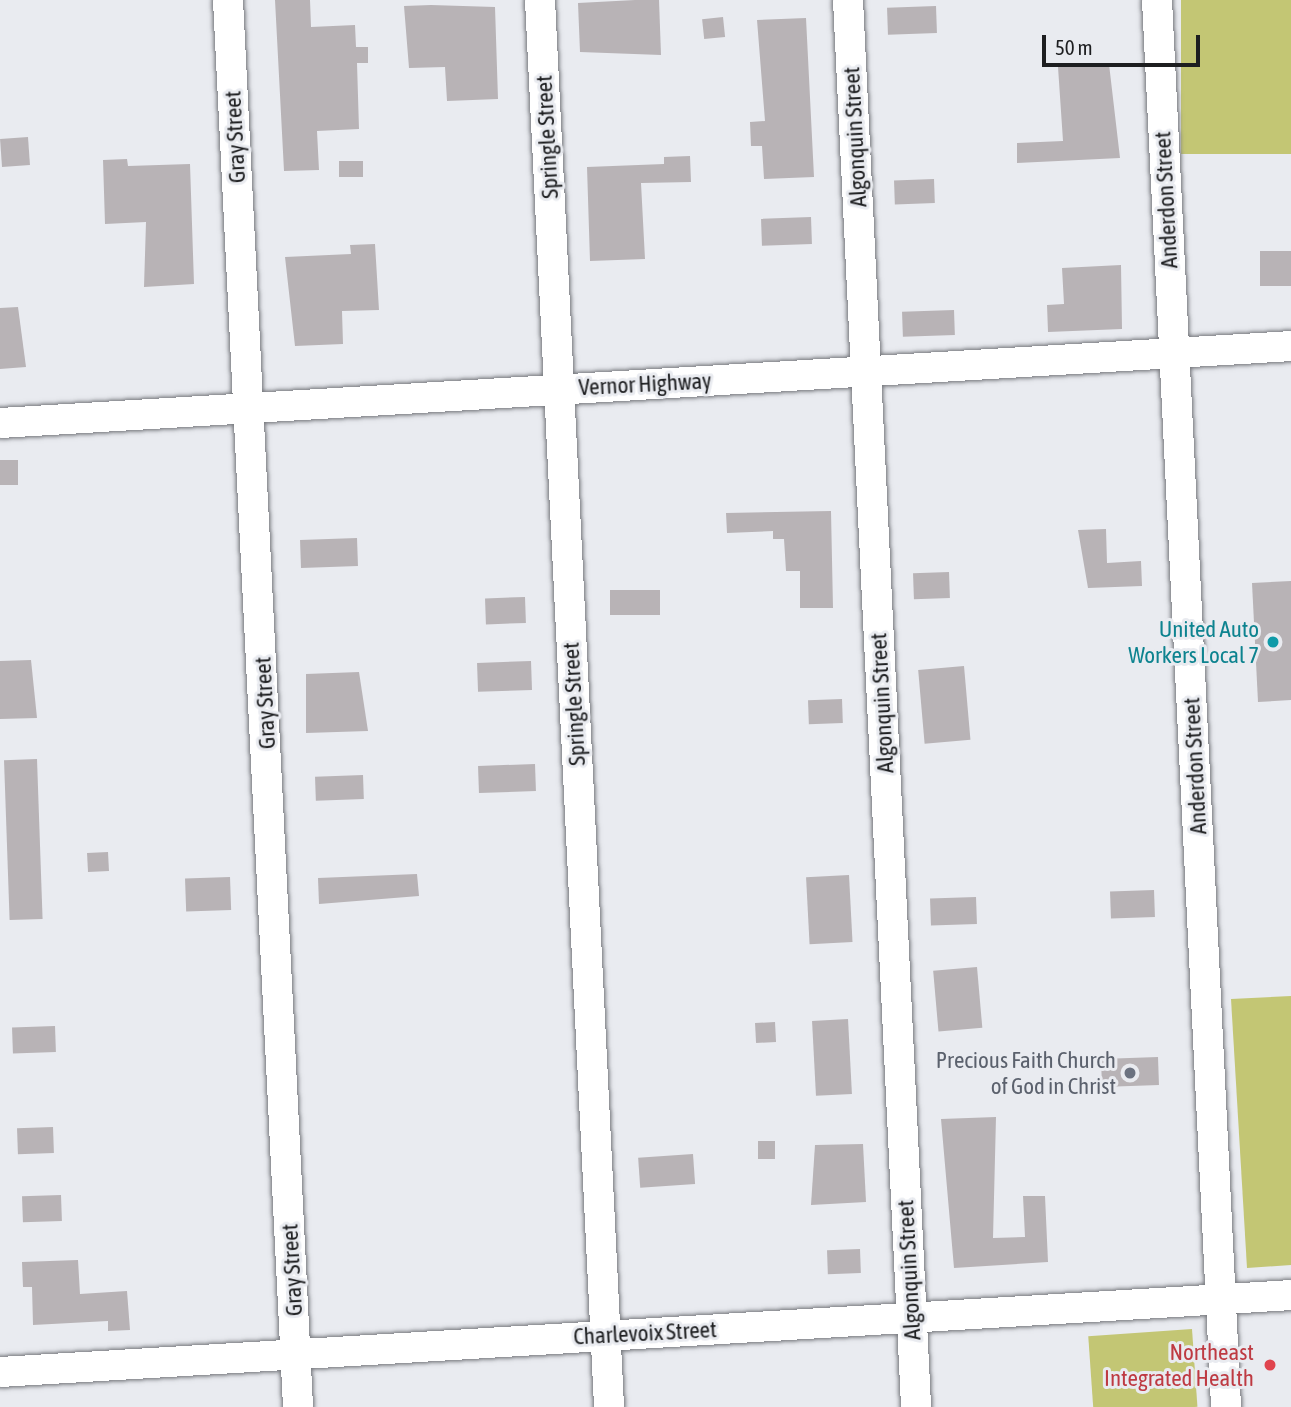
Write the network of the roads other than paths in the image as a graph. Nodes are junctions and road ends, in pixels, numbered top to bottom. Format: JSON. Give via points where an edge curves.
{"nodes":[{"id":1,"x":228,"y":0,"type":"edge"},
{"id":2,"x":540,"y":0,"type":"edge"},
{"id":3,"x":848,"y":0,"type":"edge"},
{"id":4,"x":1157,"y":0,"type":"edge"},
{"id":5,"x":1291,"y":346,"type":"edge"},
{"id":6,"x":1174,"y":353,"type":"junction"},
{"id":7,"x":867,"y":371,"type":"junction"},
{"id":8,"x":558,"y":389,"type":"junction"},
{"id":9,"x":250,"y":407,"type":"junction"},
{"id":10,"x":0,"y":423,"type":"edge"},
{"id":11,"x":1291,"y":1295,"type":"edge"},
{"id":12,"x":1221,"y":1299,"type":"junction"},
{"id":13,"x":911,"y":1318,"type":"junction"},
{"id":14,"x":606,"y":1336,"type":"junction"},
{"id":15,"x":296,"y":1353,"type":"junction"},
{"id":16,"x":0,"y":1372,"type":"edge"},
{"id":17,"x":298,"y":1407,"type":"edge"},
{"id":18,"x":610,"y":1407,"type":"edge"},
{"id":19,"x":916,"y":1407,"type":"edge"},
{"id":20,"x":1226,"y":1407,"type":"edge"}],
"edges":[{"from":1,"to":9,"type":"street","name":"Gray Street"},
{"from":2,"to":8,"type":"street","name":"Springle Street"},
{"from":3,"to":7,"type":"street","name":"Algonquin Street"},
{"from":4,"to":6,"type":"street","name":"Anderdon Street"},
{"from":5,"to":6,"type":"street","name":"Vernor Highway"},
{"from":6,"to":7,"type":"street","name":"Vernor Highway"},
{"from":6,"to":12,"type":"street","name":"Anderdon Street"},
{"from":7,"to":8,"type":"street","name":"Vernor Highway"},
{"from":7,"to":13,"type":"street","name":"Algonquin Street"},
{"from":8,"to":9,"type":"street","name":"Vernor Highway"},
{"from":8,"to":14,"type":"street","name":"Springle Street"},
{"from":9,"to":10,"type":"street","name":"Vernor Highway"},
{"from":9,"to":15,"type":"street","name":"Gray Street"},
{"from":11,"to":12,"type":"street","name":"Charlevoix Street"},
{"from":12,"to":13,"type":"street","name":"Charlevoix Street"},
{"from":12,"to":20,"type":"street","name":"Anderdon Street"},
{"from":13,"to":14,"type":"street","name":"Charlevoix Street"},
{"from":13,"to":19,"type":"street","name":"Algonquin Street"},
{"from":14,"to":15,"type":"street","name":"Charlevoix Street"},
{"from":14,"to":18,"type":"street","name":"Springle Street"},
{"from":15,"to":16,"type":"street","name":"Charlevoix Street"},
{"from":15,"to":17,"type":"street","name":"Gray Street"}]}
